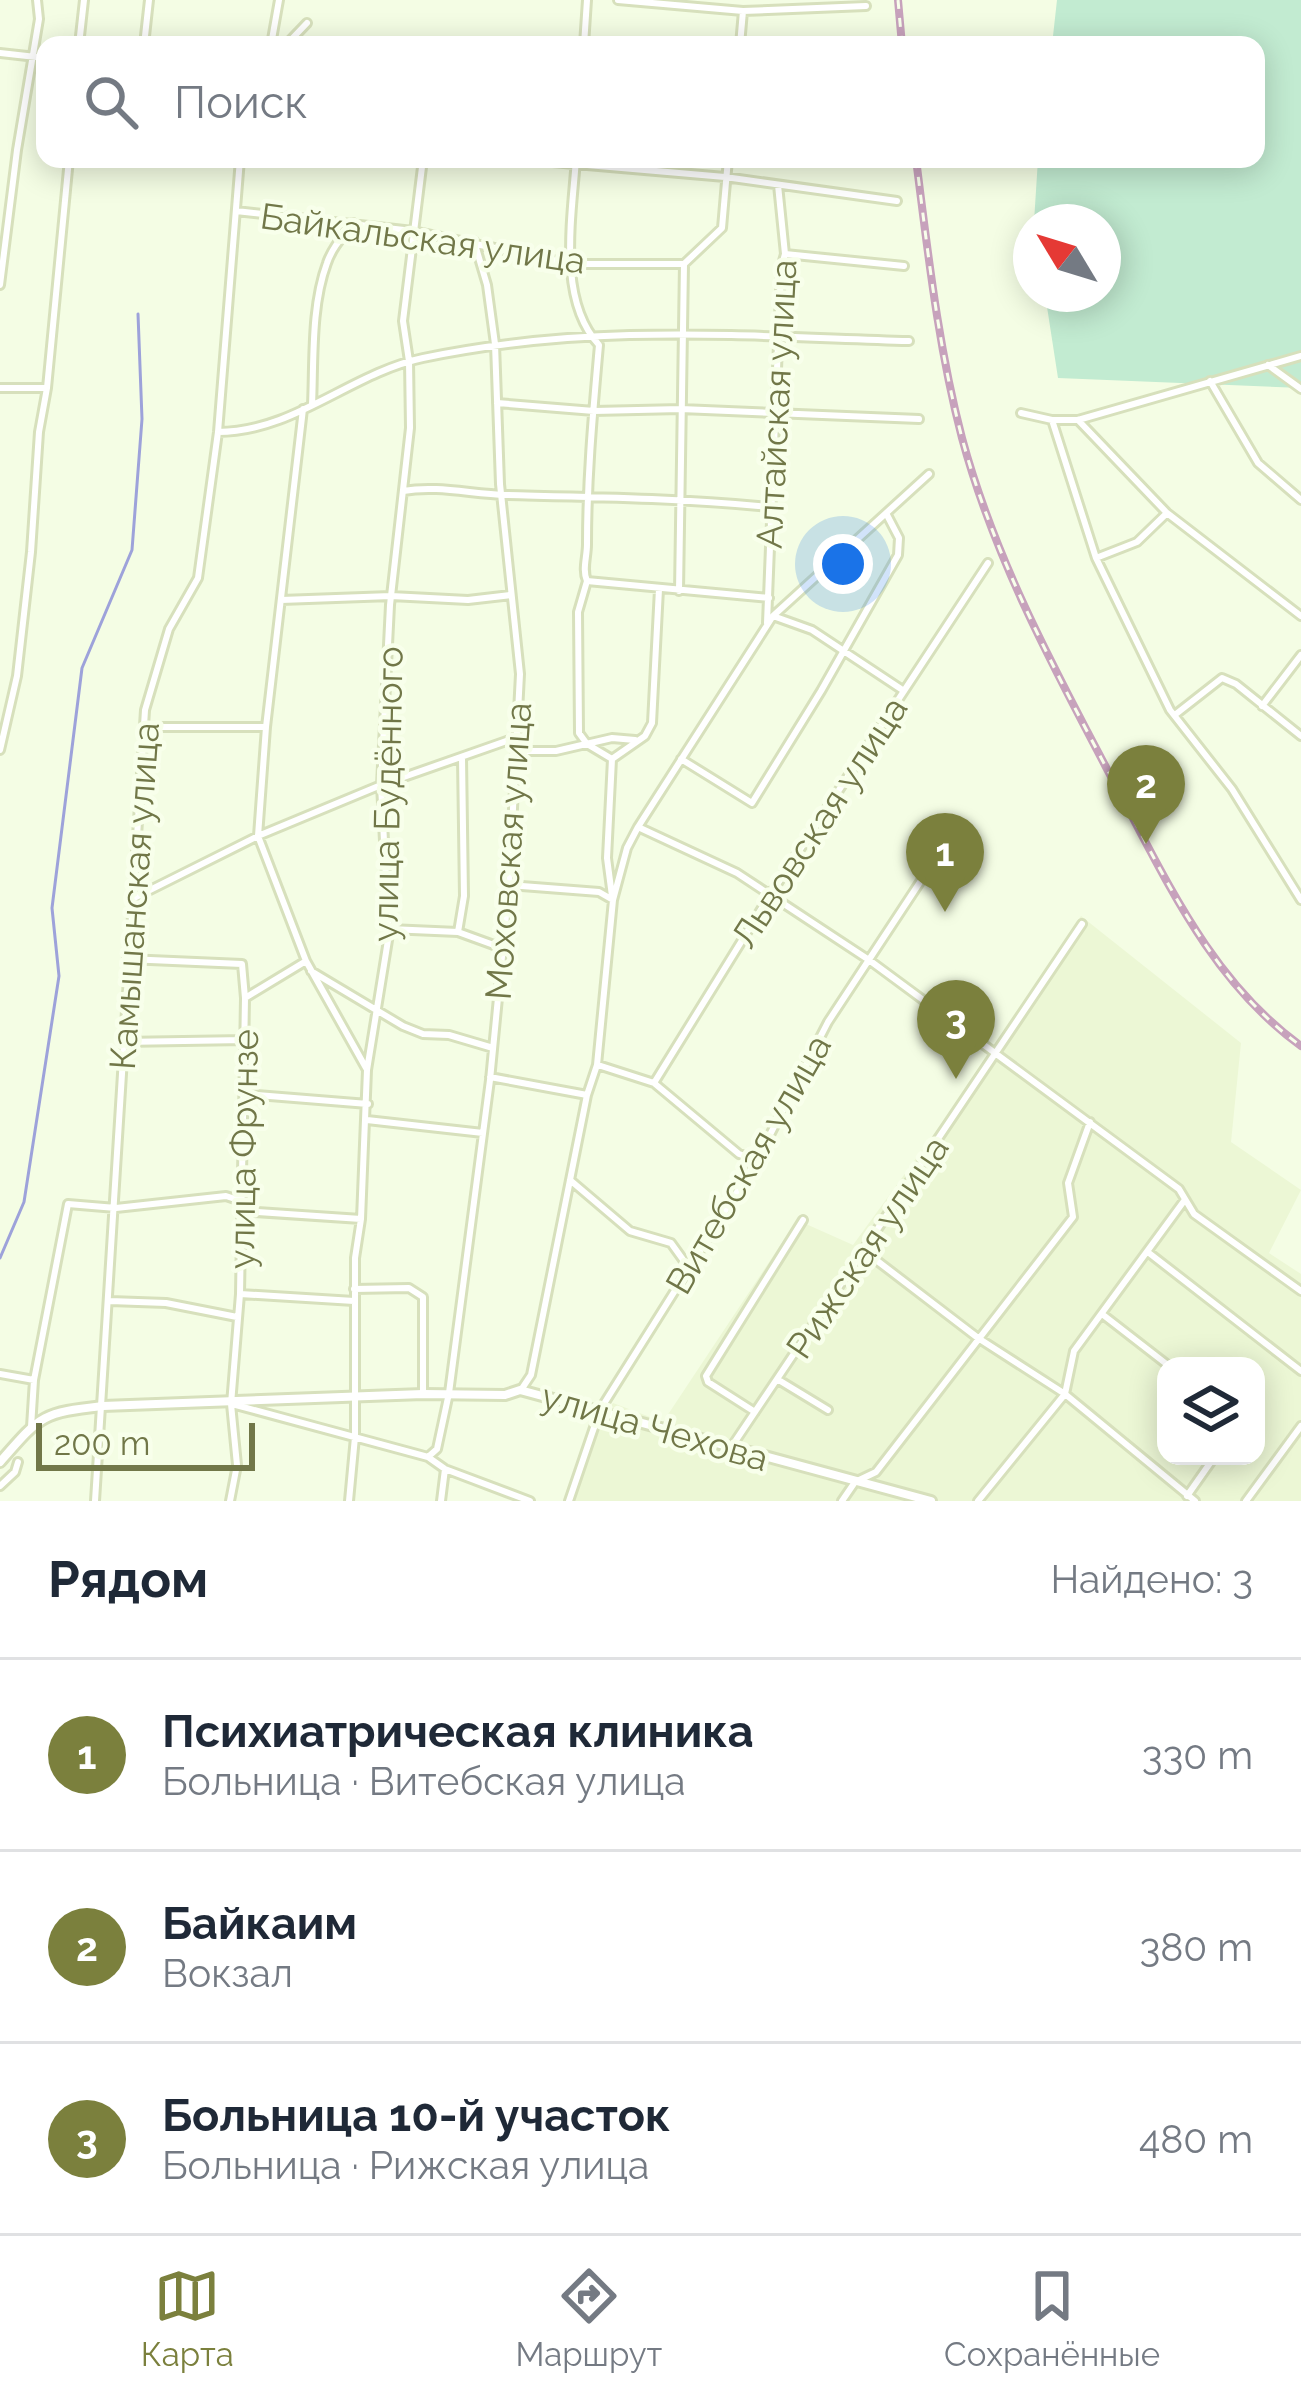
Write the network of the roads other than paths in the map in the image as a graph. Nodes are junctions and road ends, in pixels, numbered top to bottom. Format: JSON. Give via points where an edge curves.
{"nodes":[{"id":1,"x":37,"y":0,"type":"edge"},
{"id":2,"x":84,"y":0,"type":"edge"},
{"id":3,"x":149,"y":0,"type":"edge"},
{"id":4,"x":278,"y":0,"type":"edge"},
{"id":5,"x":587,"y":0,"type":"edge"},
{"id":6,"x":618,"y":0,"type":"edge"},
{"id":7,"x":646,"y":1,"type":"edge"},
{"id":8,"x":866,"y":6,"type":"dead end"},
{"id":9,"x":743,"y":11,"type":"junction"},
{"id":10,"x":307,"y":23,"type":"dead end"},
{"id":11,"x":80,"y":36,"type":"edge"},
{"id":12,"x":145,"y":36,"type":"edge"},
{"id":13,"x":272,"y":36,"type":"edge"},
{"id":14,"x":295,"y":36,"type":"edge"},
{"id":15,"x":585,"y":36,"type":"edge"},
{"id":16,"x":741,"y":36,"type":"edge"},
{"id":17,"x":0,"y":53,"type":"edge"},
{"id":18,"x":31,"y":56,"type":"junction"},
{"id":19,"x":36,"y":57,"type":"edge"},
{"id":20,"x":68,"y":168,"type":"edge"},
{"id":21,"x":239,"y":168,"type":"edge"},
{"id":22,"x":422,"y":168,"type":"edge"},
{"id":23,"x":576,"y":168,"type":"edge"},
{"id":24,"x":629,"y":168,"type":"edge"},
{"id":25,"x":726,"y":168,"type":"edge"},
{"id":26,"x":725,"y":177,"type":"junction"},
{"id":27,"x":778,"y":185,"type":"junction"},
{"id":28,"x":897,"y":201,"type":"dead end"},
{"id":29,"x":234,"y":210,"type":"junction"},
{"id":30,"x":353,"y":223,"type":"junction"},
{"id":31,"x":413,"y":231,"type":"junction"},
{"id":32,"x":474,"y":241,"type":"junction"},
{"id":33,"x":785,"y":254,"type":"junction"},
{"id":34,"x":572,"y":264,"type":"junction"},
{"id":35,"x":684,"y":264,"type":"junction"},
{"id":36,"x":904,"y":266,"type":"dead end"},
{"id":37,"x":0,"y":285,"type":"edge"},
{"id":38,"x":685,"y":331,"type":"junction"},
{"id":39,"x":588,"y":334,"type":"junction"},
{"id":40,"x":778,"y":337,"type":"junction"},
{"id":41,"x":909,"y":341,"type":"dead end"},
{"id":42,"x":495,"y":344,"type":"junction"},
{"id":43,"x":1301,"y":356,"type":"edge"},
{"id":44,"x":409,"y":361,"type":"junction"},
{"id":45,"x":1268,"y":365,"type":"junction"},
{"id":46,"x":1210,"y":381,"type":"junction"},
{"id":47,"x":0,"y":388,"type":"edge"},
{"id":48,"x":47,"y":388,"type":"junction"},
{"id":49,"x":1301,"y":389,"type":"edge"},
{"id":50,"x":496,"y":403,"type":"junction"},
{"id":51,"x":308,"y":407,"type":"junction"},
{"id":52,"x":681,"y":409,"type":"junction"},
{"id":53,"x":594,"y":411,"type":"junction"},
{"id":54,"x":1021,"y":413,"type":"dead end"},
{"id":55,"x":774,"y":415,"type":"junction"},
{"id":56,"x":919,"y":419,"type":"dead end"},
{"id":57,"x":1052,"y":420,"type":"junction"},
{"id":58,"x":1078,"y":420,"type":"junction"},
{"id":59,"x":218,"y":431,"type":"junction"},
{"id":60,"x":929,"y":474,"type":"dead end"},
{"id":61,"x":403,"y":491,"type":"junction"},
{"id":62,"x":587,"y":494,"type":"junction"},
{"id":63,"x":501,"y":495,"type":"junction"},
{"id":64,"x":682,"y":499,"type":"junction"},
{"id":65,"x":1301,"y":500,"type":"edge"},
{"id":66,"x":769,"y":507,"type":"junction"},
{"id":67,"x":1167,"y":513,"type":"junction"},
{"id":68,"x":887,"y":515,"type":"junction"},
{"id":69,"x":1096,"y":558,"type":"junction"},
{"id":70,"x":988,"y":563,"type":"dead end"},
{"id":71,"x":586,"y":581,"type":"junction"},
{"id":72,"x":658,"y":589,"type":"junction"},
{"id":73,"x":680,"y":592,"type":"junction"},
{"id":74,"x":512,"y":595,"type":"junction"},
{"id":75,"x":391,"y":596,"type":"junction"},
{"id":76,"x":769,"y":598,"type":"junction"},
{"id":77,"x":281,"y":600,"type":"junction"},
{"id":78,"x":1301,"y":616,"type":"edge"},
{"id":79,"x":770,"y":620,"type":"junction"},
{"id":80,"x":845,"y":649,"type":"junction"},
{"id":81,"x":1301,"y":655,"type":"edge"},
{"id":82,"x":904,"y":691,"type":"junction"},
{"id":83,"x":1262,"y":706,"type":"junction"},
{"id":84,"x":1176,"y":714,"type":"junction"},
{"id":85,"x":144,"y":727,"type":"junction"},
{"id":86,"x":266,"y":727,"type":"junction"},
{"id":87,"x":1301,"y":736,"type":"edge"},
{"id":88,"x":515,"y":738,"type":"junction"},
{"id":89,"x":635,"y":740,"type":"junction"},
{"id":90,"x":587,"y":744,"type":"junction"},
{"id":91,"x":0,"y":750,"type":"edge"},
{"id":92,"x":515,"y":751,"type":"junction"},
{"id":93,"x":462,"y":758,"type":"junction"},
{"id":94,"x":612,"y":759,"type":"junction"},
{"id":95,"x":681,"y":759,"type":"junction"},
{"id":96,"x":381,"y":784,"type":"junction"},
{"id":97,"x":638,"y":827,"type":"junction"},
{"id":98,"x":258,"y":836,"type":"junction"},
{"id":99,"x":950,"y":838,"type":"dead end"},
{"id":100,"x":509,"y":885,"type":"junction"},
{"id":101,"x":770,"y":895,"type":"junction"},
{"id":102,"x":131,"y":900,"type":"junction"},
{"id":103,"x":1301,"y":900,"type":"edge"},
{"id":104,"x":613,"y":901,"type":"junction"},
{"id":105,"x":1082,"y":924,"type":"dead end"},
{"id":106,"x":389,"y":929,"type":"junction"},
{"id":107,"x":458,"y":932,"type":"junction"},
{"id":108,"x":503,"y":948,"type":"junction"},
{"id":109,"x":127,"y":959,"type":"junction"},
{"id":110,"x":869,"y":960,"type":"junction"},
{"id":111,"x":306,"y":961,"type":"junction"},
{"id":112,"x":311,"y":971,"type":"junction"},
{"id":113,"x":245,"y":998,"type":"junction"},
{"id":114,"x":377,"y":1007,"type":"junction"},
{"id":115,"x":246,"y":1040,"type":"junction"},
{"id":116,"x":122,"y":1042,"type":"junction"},
{"id":117,"x":493,"y":1048,"type":"junction"},
{"id":118,"x":997,"y":1057,"type":"junction"},
{"id":119,"x":597,"y":1065,"type":"junction"},
{"id":120,"x":367,"y":1070,"type":"junction"},
{"id":121,"x":490,"y":1077,"type":"junction"},
{"id":122,"x":654,"y":1083,"type":"junction"},
{"id":123,"x":244,"y":1094,"type":"junction"},
{"id":124,"x":587,"y":1095,"type":"junction"},
{"id":125,"x":368,"y":1104,"type":"junction"},
{"id":126,"x":368,"y":1120,"type":"junction"},
{"id":127,"x":1090,"y":1122,"type":"junction"},
{"id":128,"x":483,"y":1133,"type":"junction"},
{"id":129,"x":757,"y":1160,"type":"junction"},
{"id":130,"x":570,"y":1180,"type":"junction"},
{"id":131,"x":1185,"y":1200,"type":"junction"},
{"id":132,"x":241,"y":1201,"type":"junction"},
{"id":133,"x":116,"y":1208,"type":"junction"},
{"id":134,"x":241,"y":1211,"type":"junction"},
{"id":135,"x":362,"y":1219,"type":"junction"},
{"id":136,"x":803,"y":1220,"type":"dead end"},
{"id":137,"x":862,"y":1249,"type":"junction"},
{"id":138,"x":1149,"y":1253,"type":"junction"},
{"id":139,"x":690,"y":1270,"type":"junction"},
{"id":140,"x":354,"y":1289,"type":"junction"},
{"id":141,"x":1301,"y":1291,"type":"edge"},
{"id":142,"x":240,"y":1294,"type":"junction"},
{"id":143,"x":110,"y":1301,"type":"junction"},
{"id":144,"x":354,"y":1301,"type":"junction"},
{"id":145,"x":1102,"y":1314,"type":"junction"},
{"id":146,"x":238,"y":1317,"type":"junction"},
{"id":147,"x":978,"y":1338,"type":"junction"},
{"id":148,"x":1157,"y":1357,"type":"edge"},
{"id":149,"x":1301,"y":1371,"type":"edge"},
{"id":150,"x":0,"y":1374,"type":"edge"},
{"id":151,"x":777,"y":1378,"type":"junction"},
{"id":152,"x":34,"y":1380,"type":"junction"},
{"id":153,"x":520,"y":1390,"type":"junction"},
{"id":154,"x":449,"y":1393,"type":"junction"},
{"id":155,"x":423,"y":1394,"type":"junction"},
{"id":156,"x":1065,"y":1394,"type":"junction"},
{"id":157,"x":354,"y":1398,"type":"junction"},
{"id":158,"x":231,"y":1403,"type":"junction"},
{"id":159,"x":104,"y":1406,"type":"junction"},
{"id":160,"x":600,"y":1410,"type":"junction"},
{"id":161,"x":828,"y":1410,"type":"dead end"},
{"id":162,"x":755,"y":1412,"type":"junction"},
{"id":163,"x":31,"y":1426,"type":"junction"},
{"id":164,"x":1301,"y":1426,"type":"edge"},
{"id":165,"x":355,"y":1437,"type":"junction"},
{"id":166,"x":730,"y":1449,"type":"junction"},
{"id":167,"x":428,"y":1457,"type":"junction"},
{"id":168,"x":0,"y":1462,"type":"edge"},
{"id":169,"x":17,"y":1462,"type":"dead end"},
{"id":170,"x":1210,"y":1465,"type":"edge"},
{"id":171,"x":445,"y":1469,"type":"junction"},
{"id":172,"x":855,"y":1482,"type":"junction"},
{"id":173,"x":0,"y":1486,"type":"edge"},
{"id":174,"x":1191,"y":1499,"type":"edge"},
{"id":175,"x":95,"y":1501,"type":"edge"},
{"id":176,"x":230,"y":1501,"type":"edge"},
{"id":177,"x":349,"y":1501,"type":"edge"},
{"id":178,"x":441,"y":1501,"type":"edge"},
{"id":179,"x":530,"y":1501,"type":"edge"},
{"id":180,"x":569,"y":1501,"type":"edge"},
{"id":181,"x":842,"y":1501,"type":"edge"},
{"id":182,"x":931,"y":1501,"type":"edge"},
{"id":183,"x":978,"y":1501,"type":"edge"},
{"id":184,"x":1246,"y":1501,"type":"edge"}],
"edges":[{"from":1,"to":18,"type":"street"},
{"from":2,"to":11,"type":"street"},
{"from":3,"to":12,"type":"street"},
{"from":4,"to":13,"type":"street"},
{"from":5,"to":15,"type":"street"},
{"from":6,"to":7,"type":"street"},
{"from":7,"to":9,"type":"street"},
{"from":8,"to":9,"type":"street"},
{"from":9,"to":16,"type":"street"},
{"from":10,"to":14,"type":"street"},
{"from":17,"to":18,"type":"street"},
{"from":18,"to":19,"type":"street"},
{"from":18,"to":37,"type":"street"},
{"from":20,"to":48,"type":"street"},
{"from":21,"to":29,"type":"street","name":"Камышанская улица"},
{"from":22,"to":31,"type":"street","name":"улица Будённого"},
{"from":23,"to":34,"type":"street"},
{"from":24,"to":26,"type":"street"},
{"from":25,"to":26,"type":"street"},
{"from":26,"to":27,"type":"street"},
{"from":26,"to":35,"type":"street","via":[[722,228]]},
{"from":27,"to":28,"type":"street"},
{"from":27,"to":33,"type":"street","name":"Алтайская улица"},
{"from":29,"to":30,"type":"street","name":"Байкальская улица"},
{"from":29,"to":59,"type":"street","name":"Камышанская улица"},
{"from":30,"to":31,"type":"street","name":"Байкальская улица"},
{"from":30,"to":51,"type":"street","via":[[324,272]]},
{"from":31,"to":32,"type":"street","name":"Байкальская улица"},
{"from":31,"to":44,"type":"street","name":"улица Будённого","via":[[403,321]]},
{"from":32,"to":34,"type":"street","name":"Байкальская улица"},
{"from":32,"to":42,"type":"street","name":"Моховская улица"},
{"from":33,"to":36,"type":"street"},
{"from":33,"to":40,"type":"street","name":"Алтайская улица"},
{"from":34,"to":35,"type":"street","name":"Байкальская улица"},
{"from":34,"to":39,"type":"street"},
{"from":35,"to":38,"type":"street"},
{"from":38,"to":39,"type":"street"},
{"from":38,"to":40,"type":"street"},
{"from":38,"to":52,"type":"street"},
{"from":39,"to":42,"type":"street"},
{"from":39,"to":53,"type":"street","via":[[598,345]]},
{"from":40,"to":41,"type":"street"},
{"from":40,"to":55,"type":"street","name":"Алтайская улица"},
{"from":42,"to":44,"type":"street"},
{"from":42,"to":50,"type":"street","name":"Моховская улица"},
{"from":43,"to":45,"type":"street"},
{"from":44,"to":51,"type":"street"},
{"from":44,"to":61,"type":"street","name":"улица Будённого"},
{"from":45,"to":46,"type":"street"},
{"from":45,"to":49,"type":"street"},
{"from":46,"to":58,"type":"street"},
{"from":46,"to":65,"type":"street","via":[[1258,463]]},
{"from":47,"to":48,"type":"street"},
{"from":48,"to":91,"type":"street","via":[[17,676]]},
{"from":50,"to":53,"type":"street"},
{"from":50,"to":63,"type":"street","name":"Моховская улица"},
{"from":51,"to":59,"type":"street","via":[[258,429]]},
{"from":51,"to":77,"type":"street"},
{"from":52,"to":53,"type":"street"},
{"from":52,"to":55,"type":"street"},
{"from":52,"to":64,"type":"street"},
{"from":53,"to":62,"type":"street"},
{"from":54,"to":57,"type":"street"},
{"from":55,"to":56,"type":"street"},
{"from":55,"to":66,"type":"street","name":"Алтайская улица"},
{"from":57,"to":58,"type":"street"},
{"from":57,"to":69,"type":"street"},
{"from":58,"to":67,"type":"street"},
{"from":59,"to":85,"type":"street","name":"Камышанская улица","via":[[198,578],[169,629]]},
{"from":60,"to":68,"type":"street"},
{"from":61,"to":63,"type":"street"},
{"from":61,"to":75,"type":"street","name":"улица Будённого"},
{"from":62,"to":63,"type":"street"},
{"from":62,"to":64,"type":"street"},
{"from":62,"to":71,"type":"street"},
{"from":63,"to":74,"type":"street","name":"Моховская улица"},
{"from":64,"to":66,"type":"street"},
{"from":64,"to":73,"type":"street"},
{"from":66,"to":76,"type":"street","name":"Алтайская улица"},
{"from":67,"to":69,"type":"street","via":[[1137,542]]},
{"from":67,"to":78,"type":"street"},
{"from":68,"to":79,"type":"street"},
{"from":68,"to":80,"type":"street","via":[[898,555]]},
{"from":69,"to":84,"type":"street"},
{"from":70,"to":82,"type":"street","name":"Львовская улица"},
{"from":71,"to":72,"type":"street"},
{"from":71,"to":90,"type":"street","via":[[578,612],[579,733]]},
{"from":72,"to":73,"type":"street"},
{"from":72,"to":89,"type":"street","via":[[652,723]]},
{"from":73,"to":76,"type":"street"},
{"from":74,"to":75,"type":"street"},
{"from":74,"to":88,"type":"street","name":"Моховская улица","via":[[520,674]]},
{"from":75,"to":77,"type":"street"},
{"from":75,"to":96,"type":"street","name":"улица Будённого"},
{"from":76,"to":79,"type":"street","name":"Алтайская улица"},
{"from":77,"to":86,"type":"street"},
{"from":79,"to":80,"type":"street"},
{"from":79,"to":95,"type":"street"},
{"from":80,"to":82,"type":"street"},
{"from":80,"to":95,"type":"street","via":[[752,803]]},
{"from":81,"to":83,"type":"street"},
{"from":82,"to":101,"type":"street","name":"Львовская улица"},
{"from":83,"to":84,"type":"street","via":[[1222,678]]},
{"from":83,"to":87,"type":"street"},
{"from":84,"to":103,"type":"street"},
{"from":85,"to":86,"type":"street"},
{"from":85,"to":102,"type":"street","name":"Камышанская улица"},
{"from":86,"to":98,"type":"street"},
{"from":88,"to":92,"type":"street","name":"Моховская улица"},
{"from":88,"to":93,"type":"street"},
{"from":89,"to":90,"type":"street"},
{"from":89,"to":94,"type":"street"},
{"from":90,"to":92,"type":"street"},
{"from":90,"to":94,"type":"street"},
{"from":92,"to":100,"type":"street","name":"Моховская улица"},
{"from":93,"to":96,"type":"street"},
{"from":93,"to":107,"type":"street"},
{"from":94,"to":104,"type":"street"},
{"from":95,"to":97,"type":"street"},
{"from":96,"to":98,"type":"street"},
{"from":96,"to":106,"type":"street","name":"улица Будённого"},
{"from":97,"to":101,"type":"street"},
{"from":97,"to":104,"type":"street"},
{"from":98,"to":102,"type":"street"},
{"from":98,"to":111,"type":"street"},
{"from":99,"to":110,"type":"street","name":"Витебская улица"},
{"from":100,"to":104,"type":"street","via":[[599,892]]},
{"from":100,"to":108,"type":"street","name":"Моховская улица"},
{"from":101,"to":110,"type":"street"},
{"from":101,"to":122,"type":"street","name":"Львовская улица"},
{"from":102,"to":109,"type":"street","name":"Камышанская улица"},
{"from":104,"to":119,"type":"street"},
{"from":105,"to":118,"type":"street","name":"Рижская улица"},
{"from":106,"to":107,"type":"street"},
{"from":106,"to":114,"type":"street","name":"улица Будённого"},
{"from":107,"to":108,"type":"street"},
{"from":108,"to":117,"type":"street","name":"Моховская улица"},
{"from":109,"to":113,"type":"street","via":[[242,964]]},
{"from":109,"to":116,"type":"street","name":"Камышанская улица"},
{"from":110,"to":118,"type":"street"},
{"from":110,"to":129,"type":"street","name":"Витебская улица"},
{"from":111,"to":112,"type":"street"},
{"from":111,"to":113,"type":"street","name":"улица Фрунзе"},
{"from":112,"to":114,"type":"street"},
{"from":112,"to":120,"type":"street"},
{"from":113,"to":115,"type":"street","name":"улица Фрунзе"},
{"from":114,"to":117,"type":"street","via":[[424,1034]]},
{"from":114,"to":120,"type":"street","name":"улица Будённого"},
{"from":115,"to":116,"type":"street"},
{"from":115,"to":123,"type":"street","name":"улица Фрунзе"},
{"from":116,"to":133,"type":"street","name":"Камышанская улица"},
{"from":117,"to":121,"type":"street","name":"Моховская улица"},
{"from":118,"to":127,"type":"street"},
{"from":118,"to":137,"type":"street","name":"Рижская улица"},
{"from":119,"to":122,"type":"street"},
{"from":119,"to":124,"type":"street"},
{"from":120,"to":125,"type":"street","name":"улица Будённого"},
{"from":121,"to":124,"type":"street"},
{"from":121,"to":128,"type":"street","name":"Моховская улица"},
{"from":122,"to":129,"type":"street"},
{"from":123,"to":125,"type":"street"},
{"from":123,"to":132,"type":"street","name":"улица Фрунзе"},
{"from":124,"to":130,"type":"street"},
{"from":125,"to":126,"type":"street","name":"улица Будённого"},
{"from":126,"to":128,"type":"street"},
{"from":126,"to":135,"type":"street","name":"улица Будённого"},
{"from":127,"to":131,"type":"street"},
{"from":127,"to":147,"type":"street","via":[[1068,1184],[1073,1217]]},
{"from":128,"to":154,"type":"street","name":"Моховская улица"},
{"from":129,"to":139,"type":"street","name":"Витебская улица"},
{"from":130,"to":139,"type":"street","via":[[630,1231],[679,1250]]},
{"from":130,"to":153,"type":"street","via":[[531,1375]]},
{"from":131,"to":138,"type":"street"},
{"from":131,"to":141,"type":"street"},
{"from":132,"to":133,"type":"street"},
{"from":132,"to":134,"type":"street","name":"улица Фрунзе"},
{"from":133,"to":143,"type":"street","name":"Камышанская улица"},
{"from":133,"to":152,"type":"street","via":[[68,1204]]},
{"from":134,"to":135,"type":"street"},
{"from":134,"to":142,"type":"street","name":"улица Фрунзе"},
{"from":135,"to":140,"type":"street","name":"улица Будённого"},
{"from":136,"to":162,"type":"street","via":[[706,1376]]},
{"from":137,"to":147,"type":"street"},
{"from":137,"to":151,"type":"street","name":"Рижская улица"},
{"from":138,"to":145,"type":"street"},
{"from":138,"to":149,"type":"street"},
{"from":139,"to":160,"type":"street","name":"Витебская улица"},
{"from":140,"to":144,"type":"street","name":"улица Будённого"},
{"from":140,"to":155,"type":"street","via":[[409,1288],[423,1297]]},
{"from":142,"to":144,"type":"street"},
{"from":142,"to":146,"type":"street","name":"улица Фрунзе"},
{"from":143,"to":146,"type":"street"},
{"from":143,"to":159,"type":"street","name":"Камышанская улица"},
{"from":144,"to":157,"type":"street","name":"улица Будённого"},
{"from":145,"to":148,"type":"street"},
{"from":145,"to":156,"type":"street","via":[[1074,1351]]},
{"from":146,"to":158,"type":"street","name":"улица Фрунзе"},
{"from":147,"to":156,"type":"street"},
{"from":147,"to":172,"type":"street","via":[[876,1472]]},
{"from":150,"to":152,"type":"street"},
{"from":151,"to":161,"type":"street"},
{"from":151,"to":162,"type":"street","name":"Рижская улица"},
{"from":152,"to":163,"type":"street"},
{"from":153,"to":154,"type":"street","name":"улица Чехова"},
{"from":153,"to":160,"type":"street","name":"улица Чехова"},
{"from":154,"to":155,"type":"street","name":"улица Чехова"},
{"from":154,"to":167,"type":"street","name":"Моховская улица","via":[[437,1449]]},
{"from":155,"to":157,"type":"street","name":"улица Чехова"},
{"from":156,"to":174,"type":"street"},
{"from":156,"to":183,"type":"street"},
{"from":157,"to":158,"type":"street","name":"улица Чехова"},
{"from":157,"to":165,"type":"street","name":"улица Будённого"},
{"from":158,"to":159,"type":"street","name":"улица Чехова"},
{"from":158,"to":165,"type":"street"},
{"from":158,"to":176,"type":"street","name":"улица Фрунзе","via":[[237,1465]]},
{"from":159,"to":163,"type":"street","name":"улица Чехова","via":[[54,1412]]},
{"from":159,"to":175,"type":"street","name":"Камышанская улица"},
{"from":160,"to":166,"type":"street","name":"улица Чехова"},
{"from":160,"to":180,"type":"street","name":"Витебская улица"},
{"from":162,"to":166,"type":"street","name":"Рижская улица"},
{"from":163,"to":168,"type":"street"},
{"from":164,"to":184,"type":"street"},
{"from":165,"to":167,"type":"street"},
{"from":165,"to":177,"type":"street","name":"улица Будённого"},
{"from":166,"to":172,"type":"street","name":"улица Чехова"},
{"from":167,"to":171,"type":"street"},
{"from":169,"to":173,"type":"street"},
{"from":170,"to":174,"type":"street"},
{"from":171,"to":178,"type":"street"},
{"from":171,"to":179,"type":"street"},
{"from":172,"to":181,"type":"street"},
{"from":172,"to":182,"type":"street","name":"улица Чехова"}]}
